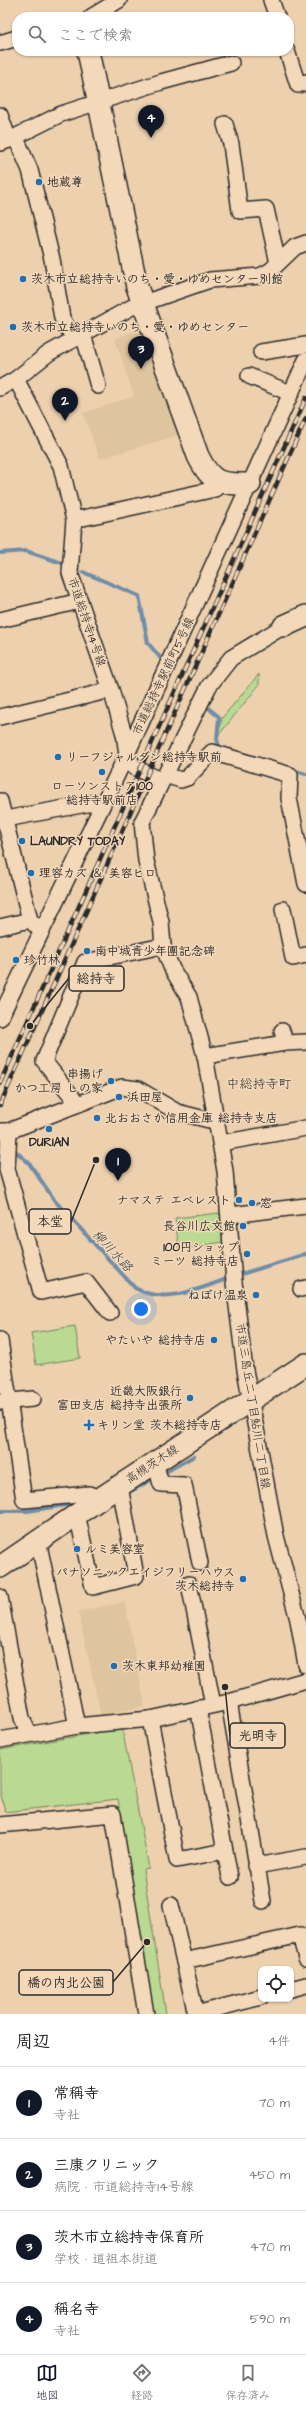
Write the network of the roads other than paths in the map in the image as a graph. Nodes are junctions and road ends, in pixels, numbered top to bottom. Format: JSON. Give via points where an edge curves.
{"nodes":[{"id":1,"x":119,"y":0,"type":"edge"},
{"id":2,"x":271,"y":0,"type":"edge"},
{"id":3,"x":99,"y":12,"type":"edge"},
{"id":4,"x":275,"y":12,"type":"edge"},
{"id":5,"x":12,"y":39,"type":"edge"},
{"id":6,"x":0,"y":43,"type":"edge"},
{"id":7,"x":89,"y":56,"type":"edge"},
{"id":8,"x":289,"y":56,"type":"edge"},
{"id":9,"x":231,"y":63,"type":"dead end"},
{"id":10,"x":306,"y":82,"type":"edge"},
{"id":11,"x":100,"y":102,"type":"junction"},
{"id":12,"x":0,"y":115,"type":"edge"},
{"id":13,"x":225,"y":124,"type":"dead end"},
{"id":14,"x":8,"y":140,"type":"edge"},
{"id":15,"x":306,"y":243,"type":"edge"},
{"id":16,"x":278,"y":262,"type":"junction"},
{"id":17,"x":143,"y":303,"type":"junction"},
{"id":18,"x":79,"y":336,"type":"junction"},
{"id":19,"x":306,"y":345,"type":"edge"},
{"id":20,"x":261,"y":352,"type":"dead end"},
{"id":21,"x":306,"y":360,"type":"edge"},
{"id":22,"x":249,"y":376,"type":"dead end"},
{"id":23,"x":16,"y":379,"type":"junction"},
{"id":24,"x":98,"y":386,"type":"dead end"},
{"id":25,"x":0,"y":388,"type":"edge"},
{"id":26,"x":290,"y":393,"type":"junction"},
{"id":27,"x":222,"y":483,"type":"junction"},
{"id":28,"x":250,"y":484,"type":"junction"},
{"id":29,"x":74,"y":520,"type":"junction"},
{"id":30,"x":80,"y":601,"type":"junction"},
{"id":31,"x":306,"y":616,"type":"edge"},
{"id":32,"x":0,"y":620,"type":"edge"},
{"id":33,"x":284,"y":626,"type":"joint"},
{"id":34,"x":111,"y":690,"type":"junction"},
{"id":35,"x":0,"y":717,"type":"edge"},
{"id":36,"x":127,"y":754,"type":"junction"},
{"id":37,"x":164,"y":778,"type":"junction"},
{"id":38,"x":0,"y":801,"type":"edge"},
{"id":39,"x":103,"y":801,"type":"junction"},
{"id":40,"x":2,"y":819,"type":"edge"},
{"id":41,"x":306,"y":884,"type":"edge"},
{"id":42,"x":283,"y":909,"type":"dead end"},
{"id":43,"x":30,"y":920,"type":"junction"},
{"id":44,"x":0,"y":927,"type":"edge"},
{"id":45,"x":41,"y":931,"type":"junction"},
{"id":46,"x":163,"y":946,"type":"junction"},
{"id":47,"x":306,"y":955,"type":"edge"},
{"id":48,"x":0,"y":1018,"type":"edge"},
{"id":49,"x":306,"y":1042,"type":"edge"},
{"id":50,"x":205,"y":1056,"type":"junction"},
{"id":51,"x":78,"y":1104,"type":"junction"},
{"id":52,"x":217,"y":1122,"type":"junction"},
{"id":53,"x":306,"y":1128,"type":"edge"},
{"id":54,"x":5,"y":1131,"type":"edge"},
{"id":55,"x":221,"y":1143,"type":"junction"},
{"id":56,"x":306,"y":1206,"type":"edge"},
{"id":57,"x":230,"y":1215,"type":"junction"},
{"id":58,"x":110,"y":1313,"type":"dead end"},
{"id":59,"x":0,"y":1346,"type":"edge"},
{"id":60,"x":306,"y":1364,"type":"edge"},
{"id":61,"x":33,"y":1399,"type":"dead end"},
{"id":62,"x":4,"y":1401,"type":"edge"},
{"id":63,"x":250,"y":1401,"type":"junction"},
{"id":64,"x":156,"y":1462,"type":"junction"},
{"id":65,"x":120,"y":1486,"type":"junction"},
{"id":66,"x":101,"y":1498,"type":"junction"},
{"id":67,"x":77,"y":1514,"type":"junction"},
{"id":68,"x":38,"y":1540,"type":"junction"},
{"id":69,"x":200,"y":1563,"type":"dead end"},
{"id":70,"x":0,"y":1566,"type":"edge"},
{"id":71,"x":190,"y":1584,"type":"dead end"},
{"id":72,"x":0,"y":1597,"type":"edge"},
{"id":73,"x":306,"y":1665,"type":"edge"},
{"id":74,"x":306,"y":1680,"type":"edge"},
{"id":75,"x":229,"y":1702,"type":"junction"},
{"id":76,"x":213,"y":1705,"type":"junction"},
{"id":77,"x":198,"y":1708,"type":"junction"},
{"id":78,"x":150,"y":1719,"type":"junction"},
{"id":79,"x":77,"y":1726,"type":"junction"},
{"id":80,"x":29,"y":1734,"type":"junction"},
{"id":81,"x":0,"y":1740,"type":"edge"},
{"id":82,"x":0,"y":1825,"type":"edge"},
{"id":83,"x":225,"y":1851,"type":"junction"},
{"id":84,"x":306,"y":1857,"type":"edge"},
{"id":85,"x":256,"y":1866,"type":"junction"},
{"id":86,"x":230,"y":1877,"type":"dead end"},
{"id":87,"x":263,"y":1901,"type":"dead end"},
{"id":88,"x":171,"y":1905,"type":"dead end"},
{"id":89,"x":306,"y":1958,"type":"edge"},
{"id":90,"x":184,"y":1962,"type":"junction"},
{"id":91,"x":306,"y":1985,"type":"edge"},
{"id":92,"x":294,"y":1988,"type":"edge"},
{"id":93,"x":258,"y":1998,"type":"edge"},
{"id":94,"x":146,"y":2014,"type":"edge"},
{"id":95,"x":196,"y":2014,"type":"edge"}],
"edges":[{"from":1,"to":3,"type":"street"},
{"from":2,"to":4,"type":"street"},
{"from":5,"to":6,"type":"street"},
{"from":7,"to":11,"type":"street"},
{"from":8,"to":10,"type":"street","via":[[298,85]]},
{"from":9,"to":11,"type":"street"},
{"from":11,"to":14,"type":"street","via":[[61,114]]},
{"from":11,"to":17,"type":"street","via":[[137,287]]},
{"from":12,"to":14,"type":"street"},
{"from":13,"to":16,"type":"street","via":[[232,144],[240,211],[266,209]]},
{"from":14,"to":18,"type":"street","via":[[30,170],[52,259],[62,318]]},
{"from":15,"to":16,"type":"street","via":[[295,247]]},
{"from":16,"to":17,"type":"street","via":[[260,276],[210,280]]},
{"from":17,"to":18,"type":"street"},
{"from":17,"to":27,"type":"street","via":[[198,456],[206,473]]},
{"from":18,"to":23,"type":"street","via":[[49,353]]},
{"from":18,"to":24,"type":"street"},
{"from":19,"to":20,"type":"street"},
{"from":21,"to":26,"type":"street","name":"市道総持寺駅前町5号線"},
{"from":22,"to":26,"type":"street"},
{"from":23,"to":25,"type":"street"},
{"from":23,"to":29,"type":"street","name":"市道総持寺14号線","via":[[61,466]]},
{"from":26,"to":28,"type":"street","name":"市道総持寺駅前町5号線"},
{"from":27,"to":28,"type":"street"},
{"from":27,"to":29,"type":"street","via":[[215,489]]},
{"from":28,"to":36,"type":"street","name":"市道総持寺駅前町5号線"},
{"from":29,"to":30,"type":"street","name":"市道総持寺14号線","via":[[70,573]]},
{"from":30,"to":32,"type":"street"},
{"from":30,"to":34,"type":"street","name":"市道総持寺14号線"},
{"from":31,"to":33,"type":"street"},
{"from":33,"to":37,"type":"street","name":"市道三島丘二丁目鮎川二丁目線","via":[[231,658],[213,680]]},
{"from":34,"to":35,"type":"street"},
{"from":34,"to":36,"type":"street","name":"市道総持寺14号線"},
{"from":36,"to":37,"type":"street","via":[[134,767]]},
{"from":36,"to":39,"type":"street","name":"市道総持寺駅前町5号線"},
{"from":37,"to":41,"type":"street","via":[[187,778],[212,752],[290,776],[289,798]]},
{"from":37,"to":46,"type":"street","name":"市道三島丘二丁目鮎川二丁目線","via":[[142,822],[146,861],[161,922]]},
{"from":38,"to":40,"type":"street"},
{"from":39,"to":40,"type":"street"},
{"from":39,"to":45,"type":"street","name":"市道総持寺駅前町5号線"},
{"from":40,"to":43,"type":"street"},
{"from":42,"to":47,"type":"street","via":[[293,958]]},
{"from":43,"to":44,"type":"street"},
{"from":43,"to":45,"type":"street"},
{"from":45,"to":48,"type":"street"},
{"from":46,"to":50,"type":"street","name":"市道三島丘二丁目鮎川二丁目線","via":[[172,969],[189,997]]},
{"from":46,"to":51,"type":"street","via":[[85,962],[44,1061]]},
{"from":49,"to":50,"type":"street","via":[[284,1037]]},
{"from":50,"to":52,"type":"street","name":"市道三島丘二丁目鮎川二丁目線"},
{"from":51,"to":52,"type":"street","via":[[122,1088],[138,1089],[178,1112]]},
{"from":51,"to":54,"type":"street"},
{"from":52,"to":55,"type":"street","name":"市道三島丘二丁目鮎川二丁目線"},
{"from":53,"to":55,"type":"street"},
{"from":54,"to":58,"type":"street","via":[[7,1169],[41,1292],[86,1282]]},
{"from":55,"to":57,"type":"street","name":"市道三島丘二丁目鮎川二丁目線"},
{"from":56,"to":57,"type":"street"},
{"from":57,"to":63,"type":"street","name":"市道三島丘二丁目鮎川二丁目線","via":[[234,1282]]},
{"from":59,"to":62,"type":"street"},
{"from":60,"to":63,"type":"street","name":"高槻茨木線"},
{"from":61,"to":62,"type":"street"},
{"from":62,"to":66,"type":"street","via":[[24,1500],[89,1494]]},
{"from":63,"to":64,"type":"street","name":"高槻茨木線"},
{"from":63,"to":73,"type":"street","name":"市道三島丘二丁目鮎川二丁目線","via":[[276,1536],[298,1620]]},
{"from":64,"to":65,"type":"street","name":"高槻茨木線"},
{"from":64,"to":69,"type":"street","via":[[161,1484],[184,1485]]},
{"from":65,"to":66,"type":"street","name":"高槻茨木線"},
{"from":65,"to":67,"type":"street","via":[[136,1576],[93,1587]]},
{"from":66,"to":67,"type":"street","name":"高槻茨木線"},
{"from":67,"to":68,"type":"street","name":"高槻茨木線"},
{"from":68,"to":70,"type":"street","name":"高槻茨木線"},
{"from":68,"to":79,"type":"street"},
{"from":71,"to":76,"type":"street"},
{"from":72,"to":80,"type":"street","via":[[22,1718]]},
{"from":74,"to":75,"type":"street"},
{"from":75,"to":76,"type":"street"},
{"from":75,"to":85,"type":"street"},
{"from":76,"to":77,"type":"street"},
{"from":77,"to":78,"type":"street"},
{"from":77,"to":83,"type":"street"},
{"from":78,"to":79,"type":"street"},
{"from":78,"to":83,"type":"street","via":[[177,1860]]},
{"from":79,"to":80,"type":"street"},
{"from":80,"to":81,"type":"street"},
{"from":82,"to":94,"type":"street","via":[[113,1814]]},
{"from":83,"to":86,"type":"street"},
{"from":84,"to":85,"type":"street"},
{"from":85,"to":87,"type":"street"},
{"from":88,"to":90,"type":"street"},
{"from":89,"to":90,"type":"street","via":[[300,1935]]},
{"from":90,"to":95,"type":"street"},
{"from":91,"to":92,"type":"street"},
{"from":93,"to":95,"type":"street"}]}
